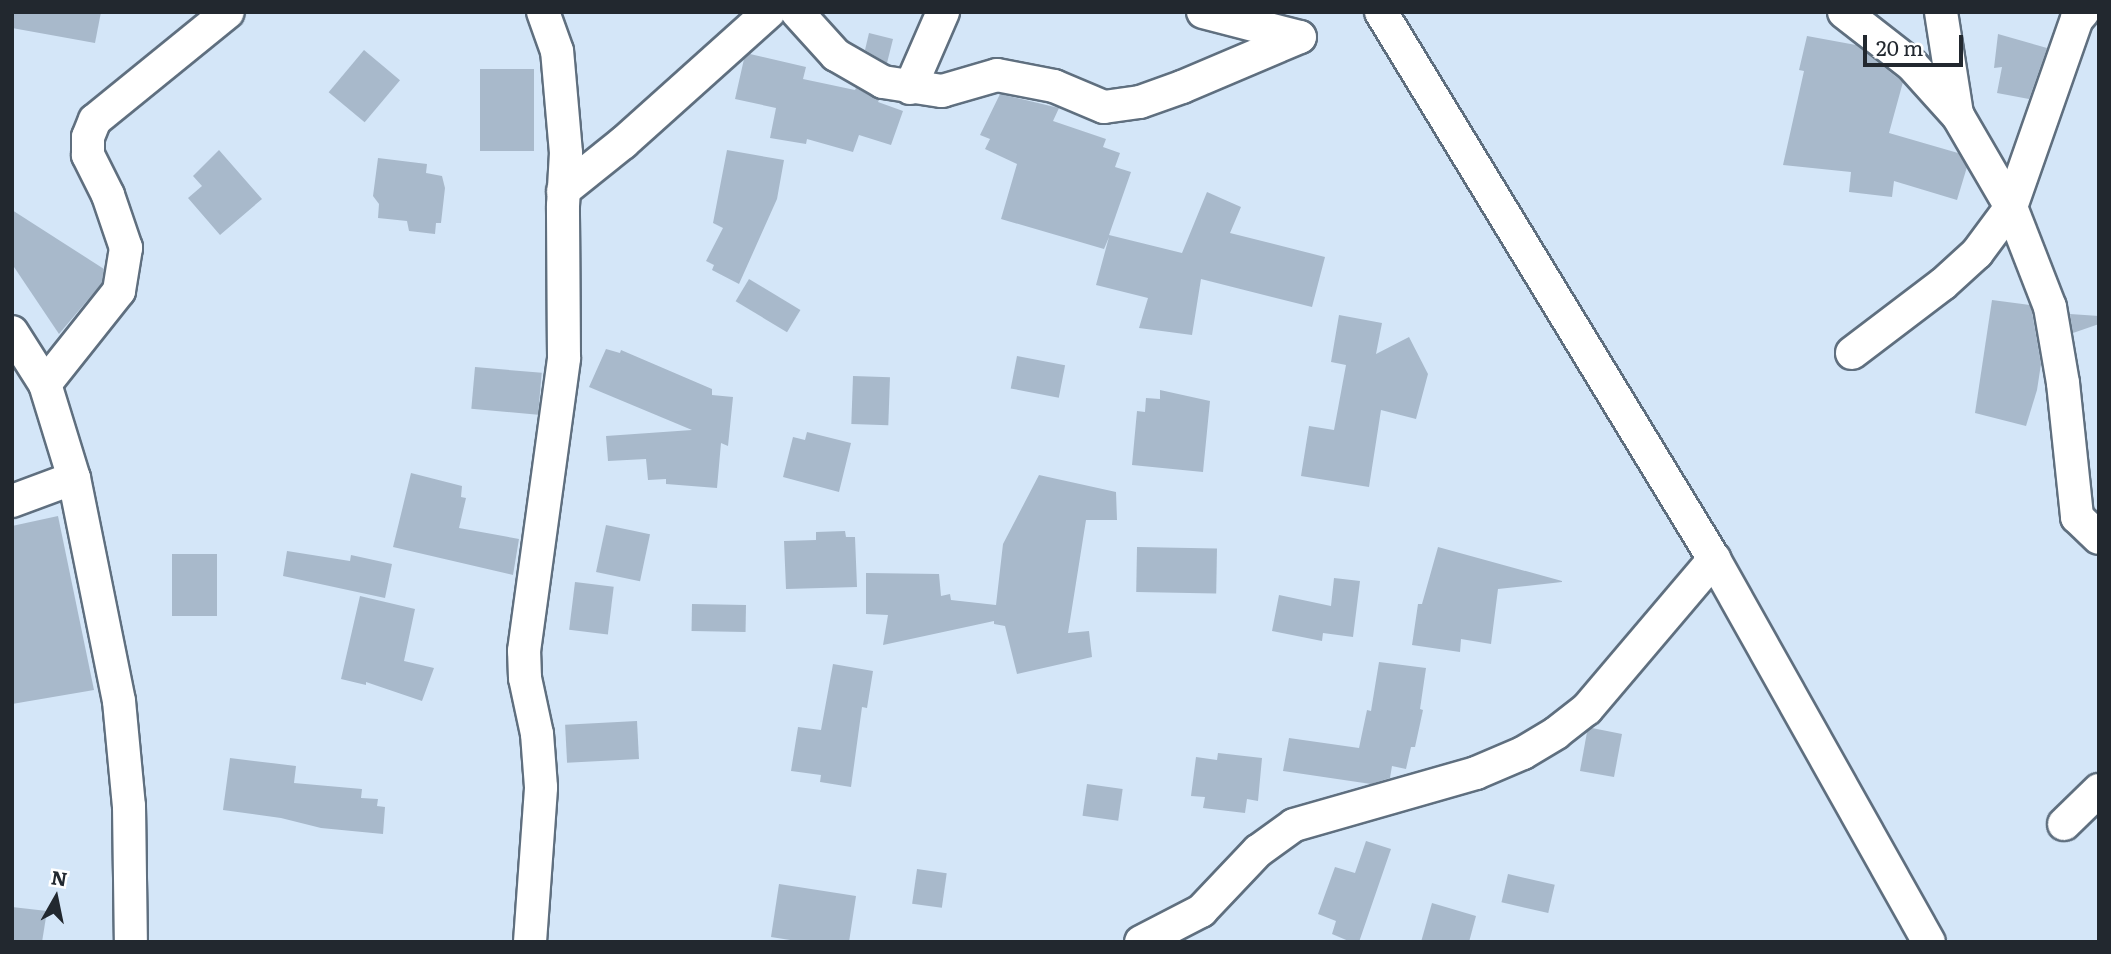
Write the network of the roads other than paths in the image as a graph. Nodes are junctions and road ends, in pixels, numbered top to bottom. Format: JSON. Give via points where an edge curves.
{"nodes":[{"id":1,"x":228,"y":12,"type":"edge"},
{"id":2,"x":543,"y":12,"type":"edge"},
{"id":3,"x":769,"y":12,"type":"edge"},
{"id":4,"x":797,"y":12,"type":"edge"},
{"id":5,"x":943,"y":12,"type":"edge"},
{"id":6,"x":1203,"y":12,"type":"edge"},
{"id":7,"x":1381,"y":12,"type":"edge"},
{"id":8,"x":1844,"y":12,"type":"edge"},
{"id":9,"x":1941,"y":12,"type":"edge"},
{"id":10,"x":2082,"y":12,"type":"edge"},
{"id":11,"x":910,"y":88,"type":"junction"},
{"id":12,"x":1958,"y":116,"type":"junction"},
{"id":13,"x":564,"y":191,"type":"junction"},
{"id":14,"x":2011,"y":207,"type":"junction"},
{"id":15,"x":12,"y":332,"type":"edge"},
{"id":16,"x":1853,"y":353,"type":"dead end"},
{"id":17,"x":45,"y":384,"type":"junction"},
{"id":18,"x":74,"y":478,"type":"junction"},
{"id":19,"x":12,"y":501,"type":"edge"},
{"id":20,"x":2099,"y":538,"type":"edge"},
{"id":21,"x":1714,"y":559,"type":"junction"},
{"id":22,"x":2099,"y":790,"type":"edge"},
{"id":23,"x":2099,"y":817,"type":"edge"},
{"id":24,"x":1925,"y":940,"type":"edge"},
{"id":25,"x":131,"y":942,"type":"edge"},
{"id":26,"x":530,"y":942,"type":"edge"},
{"id":27,"x":1141,"y":942,"type":"edge"}],
"edges":[{"from":1,"to":17,"type":"street","via":[[95,120],[88,137],[88,155],[126,248],[119,291]]},
{"from":2,"to":13,"type":"street","via":[[557,51],[560,76]]},
{"from":3,"to":13,"type":"street"},
{"from":4,"to":11,"type":"street","via":[[836,55],[883,82]]},
{"from":5,"to":11,"type":"street"},
{"from":6,"to":11,"type":"street","via":[[1300,37],[1182,87],[1140,102],[1104,107],[1054,86],[996,75],[942,91]]},
{"from":7,"to":21,"type":"street"},
{"from":8,"to":12,"type":"street","via":[[1912,65]]},
{"from":9,"to":12,"type":"street"},
{"from":10,"to":14,"type":"street"},
{"from":12,"to":14,"type":"street"},
{"from":13,"to":26,"type":"street","via":[[564,358],[524,651],[541,787]]},
{"from":14,"to":16,"type":"street","via":[[1977,253]]},
{"from":14,"to":20,"type":"street","via":[[2050,307],[2077,517]]},
{"from":15,"to":17,"type":"street"},
{"from":17,"to":18,"type":"street"},
{"from":18,"to":19,"type":"street"},
{"from":18,"to":25,"type":"street","via":[[119,701],[129,806]]},
{"from":21,"to":24,"type":"street"},
{"from":21,"to":27,"type":"street","via":[[1587,709],[1556,733],[1476,773],[1294,825],[1258,851],[1201,911]]},
{"from":22,"to":23,"type":"street","via":[[2064,824]]}]}
